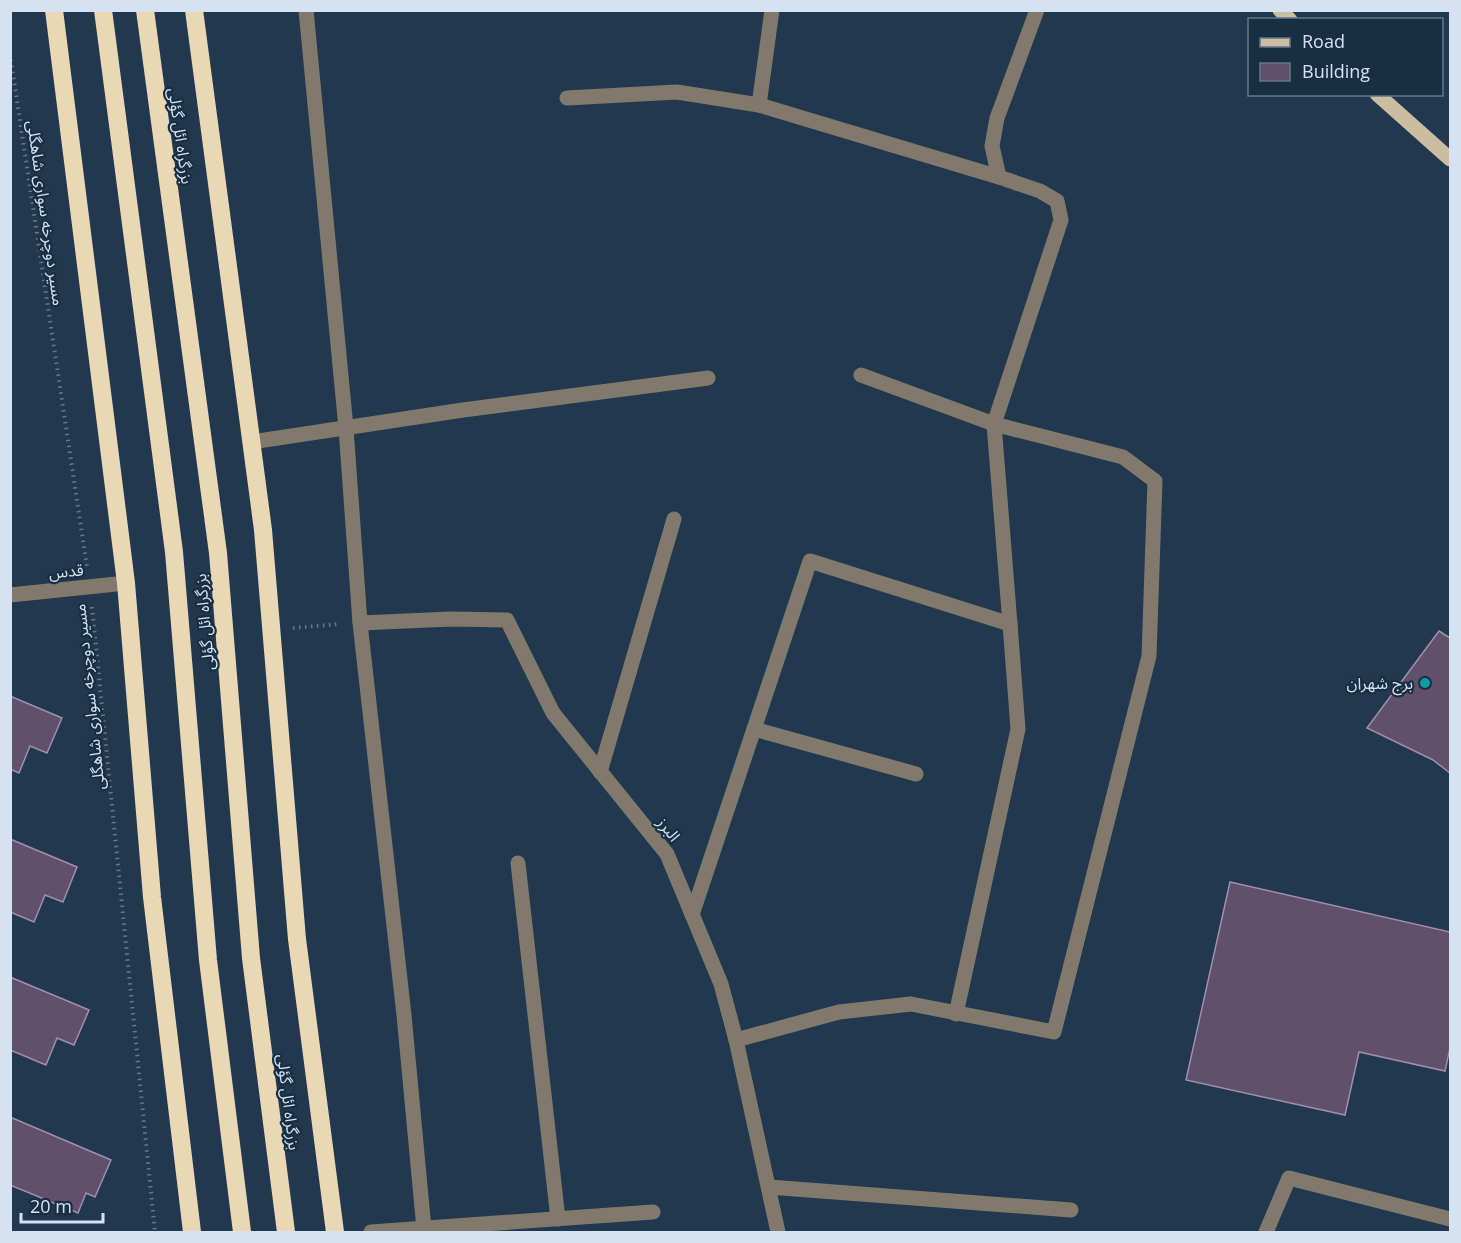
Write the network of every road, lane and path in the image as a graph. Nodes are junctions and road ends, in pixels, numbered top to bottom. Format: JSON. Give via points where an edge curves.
{"nodes":[{"id":1,"x":54,"y":10,"type":"edge"},
{"id":2,"x":103,"y":10,"type":"edge"},
{"id":3,"x":145,"y":10,"type":"edge"},
{"id":4,"x":194,"y":10,"type":"edge"},
{"id":5,"x":306,"y":10,"type":"edge"},
{"id":6,"x":772,"y":10,"type":"edge"},
{"id":7,"x":1037,"y":10,"type":"edge"},
{"id":8,"x":10,"y":54,"type":"edge"},
{"id":9,"x":1379,"y":96,"type":"edge"},
{"id":10,"x":567,"y":98,"type":"dead end"},
{"id":11,"x":759,"y":105,"type":"junction"},
{"id":12,"x":1450,"y":159,"type":"edge"},
{"id":13,"x":999,"y":177,"type":"junction"},
{"id":14,"x":861,"y":375,"type":"dead end"},
{"id":15,"x":708,"y":378,"type":"dead end"},
{"id":16,"x":994,"y":424,"type":"junction"},
{"id":17,"x":346,"y":428,"type":"junction"},
{"id":18,"x":252,"y":442,"type":"junction"},
{"id":19,"x":674,"y":519,"type":"dead end"},
{"id":20,"x":126,"y":583,"type":"junction"},
{"id":21,"x":90,"y":587,"type":"junction"},
{"id":22,"x":10,"y":595,"type":"edge"},
{"id":23,"x":360,"y":622,"type":"junction"},
{"id":24,"x":1010,"y":624,"type":"junction"},
{"id":25,"x":271,"y":630,"type":"junction"},
{"id":26,"x":754,"y":729,"type":"junction"},
{"id":27,"x":600,"y":772,"type":"junction"},
{"id":28,"x":916,"y":774,"type":"dead end"},
{"id":29,"x":518,"y":863,"type":"dead end"},
{"id":30,"x":692,"y":915,"type":"junction"},
{"id":31,"x":956,"y":1014,"type":"junction"},
{"id":32,"x":736,"y":1040,"type":"junction"},
{"id":33,"x":769,"y":1187,"type":"junction"},
{"id":34,"x":1071,"y":1210,"type":"dead end"},
{"id":35,"x":653,"y":1212,"type":"dead end"},
{"id":36,"x":558,"y":1219,"type":"junction"},
{"id":37,"x":1450,"y":1219,"type":"edge"},
{"id":38,"x":424,"y":1229,"type":"junction"},
{"id":39,"x":155,"y":1233,"type":"edge"},
{"id":40,"x":192,"y":1233,"type":"edge"},
{"id":41,"x":242,"y":1233,"type":"edge"},
{"id":42,"x":285,"y":1233,"type":"edge"},
{"id":43,"x":335,"y":1233,"type":"edge"},
{"id":44,"x":371,"y":1233,"type":"edge"},
{"id":45,"x":778,"y":1233,"type":"edge"},
{"id":46,"x":1266,"y":1233,"type":"edge"}],
"edges":[{"from":1,"to":20,"type":"highway"},
{"from":2,"to":41,"type":"highway","name":"بزرگراه ائل گؤلی","via":[[174,552],[208,960]]},
{"from":3,"to":42,"type":"highway","name":"بزرگراه ائل گؤلی","via":[[218,553],[251,958]]},
{"from":4,"to":18,"type":"highway"},
{"from":5,"to":17,"type":"street"},
{"from":6,"to":11,"type":"street"},
{"from":7,"to":13,"type":"street","via":[[997,118],[992,146]]},
{"from":8,"to":21,"type":"path","name":"مسیر دوچرخه سواری شاهگلی"},
{"from":9,"to":12,"type":"main road"},
{"from":10,"to":11,"type":"street","via":[[677,92]]},
{"from":11,"to":13,"type":"street"},
{"from":13,"to":16,"type":"street","via":[[1057,201],[1060,220]]},
{"from":14,"to":16,"type":"street"},
{"from":15,"to":17,"type":"street"},
{"from":16,"to":24,"type":"street"},
{"from":16,"to":31,"type":"street","via":[[1122,457],[1155,481],[1149,656],[1054,1032]]},
{"from":17,"to":18,"type":"street"},
{"from":17,"to":23,"type":"street"},
{"from":18,"to":25,"type":"highway"},
{"from":19,"to":27,"type":"street"},
{"from":20,"to":21,"type":"street","name":"قدس"},
{"from":20,"to":40,"type":"highway","via":[[152,897]]},
{"from":21,"to":22,"type":"street","name":"قدس"},
{"from":21,"to":39,"type":"path","name":"مسیر دوچرخه سواری شاهگلی"},
{"from":23,"to":25,"type":"path"},
{"from":23,"to":27,"type":"street","name":"البرز","via":[[507,620],[553,713]]},
{"from":23,"to":38,"type":"street"},
{"from":24,"to":26,"type":"street","via":[[810,561]]},
{"from":24,"to":31,"type":"street","via":[[1018,729]]},
{"from":25,"to":43,"type":"highway","via":[[297,939]]},
{"from":26,"to":28,"type":"street"},
{"from":26,"to":30,"type":"street"},
{"from":27,"to":30,"type":"street","name":"البرز","via":[[667,854]]},
{"from":29,"to":36,"type":"street"},
{"from":30,"to":32,"type":"street","name":"البرز","via":[[721,984]]},
{"from":31,"to":32,"type":"street","via":[[911,1004],[839,1012]]},
{"from":32,"to":33,"type":"street","name":"البرز"},
{"from":33,"to":34,"type":"street"},
{"from":33,"to":45,"type":"street","name":"البرز"},
{"from":35,"to":36,"type":"street"},
{"from":36,"to":38,"type":"street"},
{"from":37,"to":46,"type":"street","via":[[1289,1178]]},
{"from":38,"to":44,"type":"street"}]}
